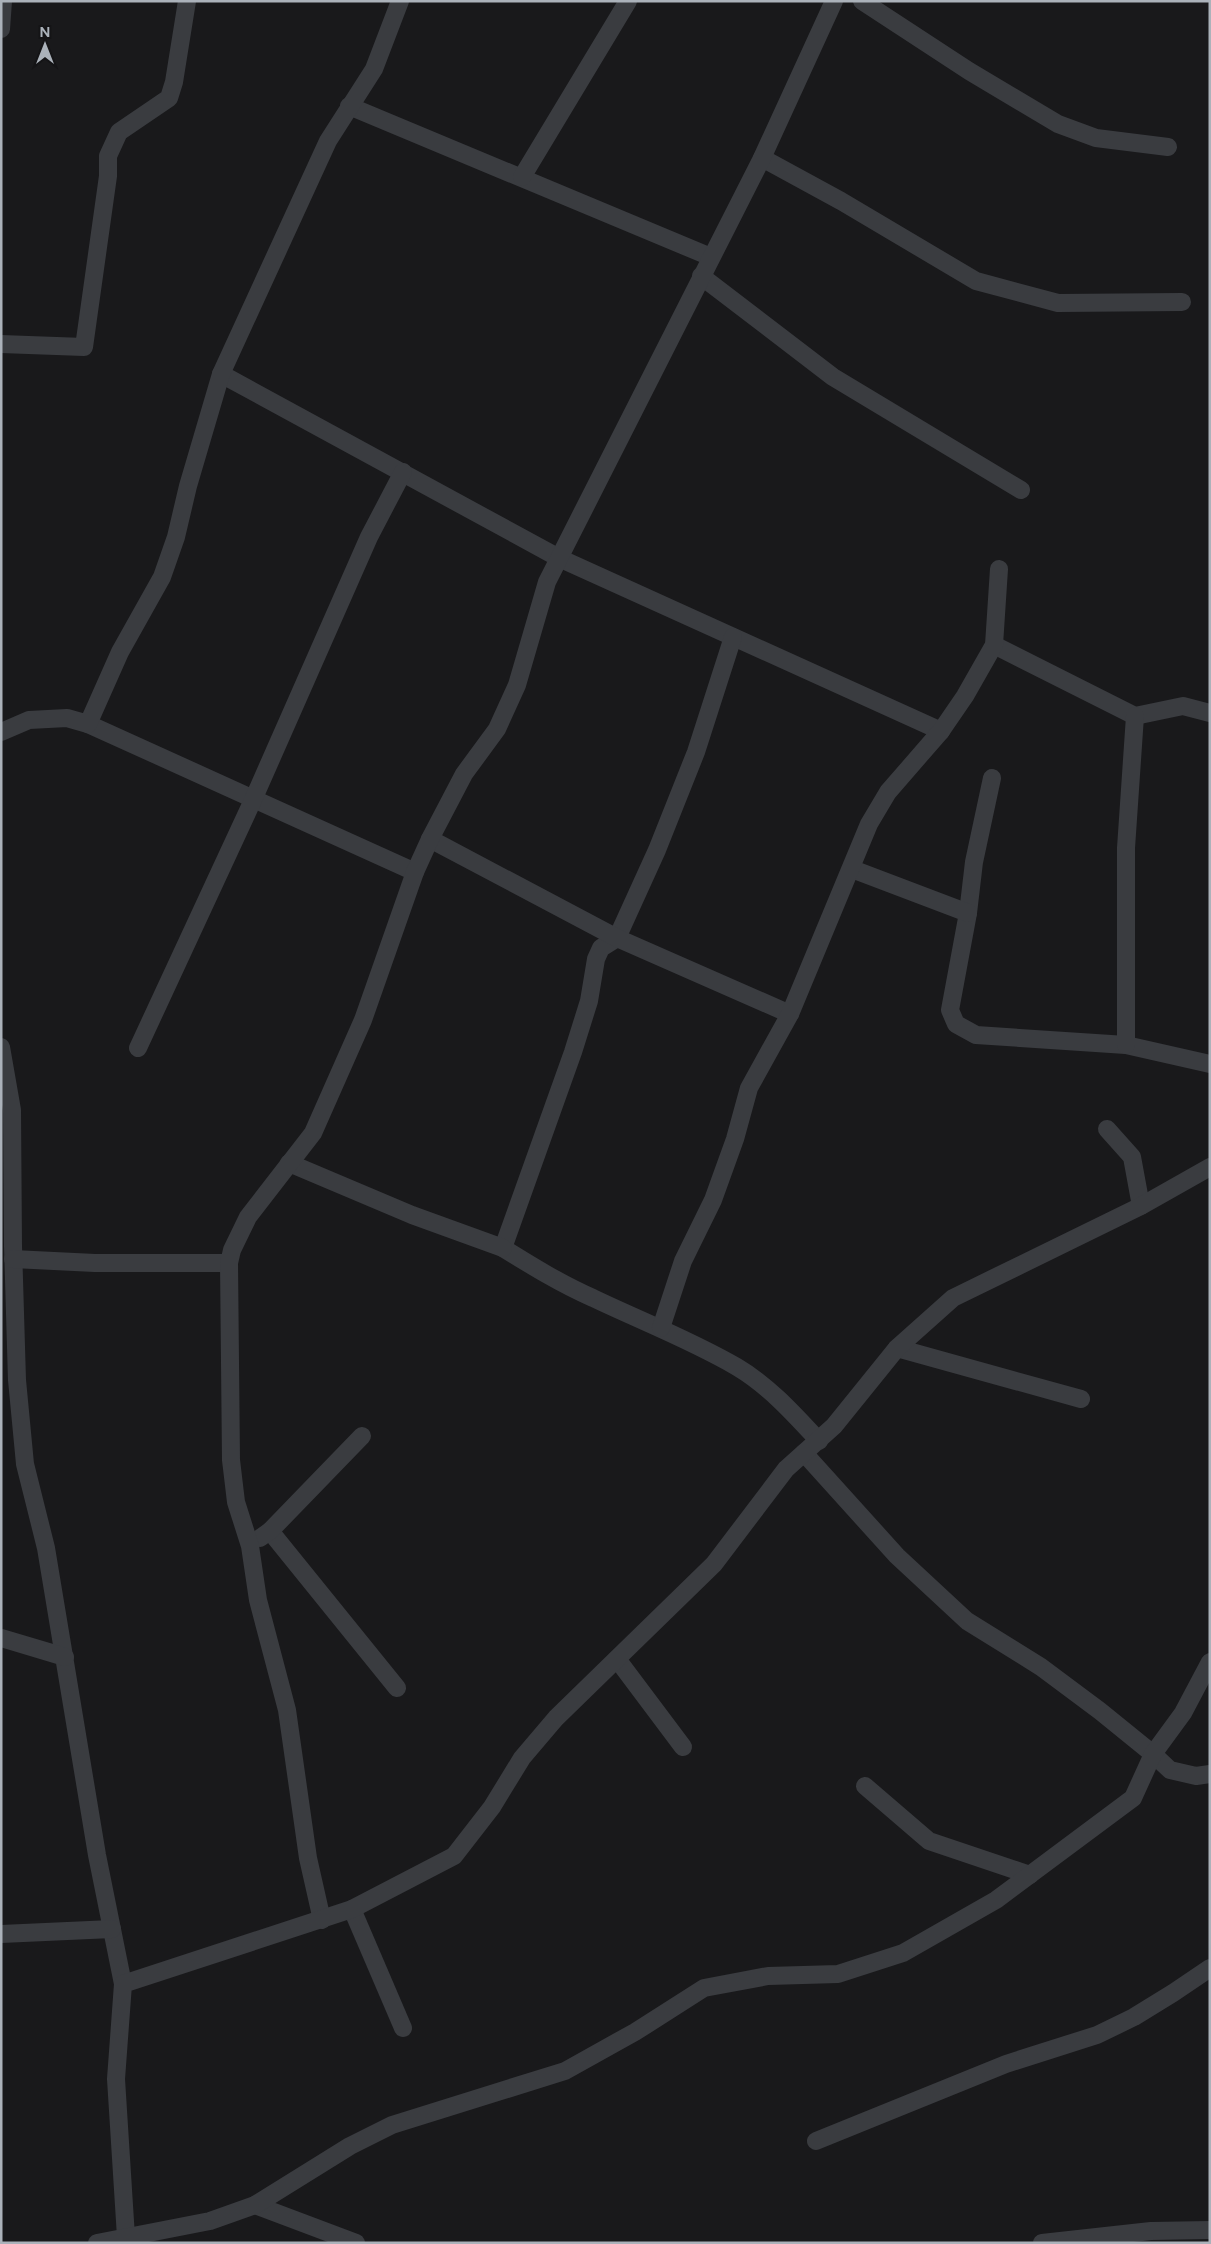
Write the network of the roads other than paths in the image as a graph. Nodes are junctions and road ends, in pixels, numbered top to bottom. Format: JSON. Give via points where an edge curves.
{"nodes":[{"id":1,"x":3,"y":1,"type":"edge"},
{"id":2,"x":187,"y":1,"type":"edge"},
{"id":3,"x":400,"y":1,"type":"edge"},
{"id":4,"x":628,"y":1,"type":"edge"},
{"id":5,"x":834,"y":1,"type":"edge"},
{"id":6,"x":862,"y":1,"type":"edge"},
{"id":7,"x":1,"y":29,"type":"edge"},
{"id":8,"x":349,"y":106,"type":"junction"},
{"id":9,"x":1168,"y":147,"type":"dead end"},
{"id":10,"x":762,"y":158,"type":"junction"},
{"id":11,"x":522,"y":177,"type":"junction"},
{"id":12,"x":711,"y":256,"type":"junction"},
{"id":13,"x":702,"y":276,"type":"junction"},
{"id":14,"x":1182,"y":302,"type":"dead end"},
{"id":15,"x":1,"y":344,"type":"edge"},
{"id":16,"x":221,"y":374,"type":"junction"},
{"id":17,"x":403,"y":472,"type":"junction"},
{"id":18,"x":1021,"y":490,"type":"dead end"},
{"id":19,"x":559,"y":558,"type":"junction"},
{"id":20,"x":999,"y":569,"type":"dead end"},
{"id":21,"x":733,"y":637,"type":"junction"},
{"id":22,"x":994,"y":645,"type":"junction"},
{"id":23,"x":1210,"y":714,"type":"edge"},
{"id":24,"x":1135,"y":716,"type":"junction"},
{"id":25,"x":88,"y":724,"type":"junction"},
{"id":26,"x":941,"y":731,"type":"junction"},
{"id":27,"x":1,"y":732,"type":"edge"},
{"id":28,"x":992,"y":778,"type":"dead end"},
{"id":29,"x":253,"y":800,"type":"junction"},
{"id":30,"x":430,"y":839,"type":"junction"},
{"id":31,"x":852,"y":869,"type":"junction"},
{"id":32,"x":415,"y":872,"type":"junction"},
{"id":33,"x":968,"y":913,"type":"junction"},
{"id":34,"x":617,"y":938,"type":"junction"},
{"id":35,"x":790,"y":1014,"type":"junction"},
{"id":36,"x":1126,"y":1046,"type":"junction"},
{"id":37,"x":1,"y":1047,"type":"edge"},
{"id":38,"x":138,"y":1048,"type":"dead end"},
{"id":39,"x":1210,"y":1064,"type":"edge"},
{"id":40,"x":1107,"y":1130,"type":"dead end"},
{"id":41,"x":289,"y":1163,"type":"junction"},
{"id":42,"x":1210,"y":1167,"type":"edge"},
{"id":43,"x":1141,"y":1206,"type":"junction"},
{"id":44,"x":503,"y":1248,"type":"junction"},
{"id":45,"x":13,"y":1259,"type":"junction"},
{"id":46,"x":229,"y":1263,"type":"junction"},
{"id":47,"x":661,"y":1328,"type":"junction"},
{"id":48,"x":897,"y":1348,"type":"junction"},
{"id":49,"x":1081,"y":1399,"type":"dead end"},
{"id":50,"x":362,"y":1436,"type":"dead end"},
{"id":51,"x":819,"y":1441,"type":"junction"},
{"id":52,"x":804,"y":1453,"type":"junction"},
{"id":53,"x":270,"y":1531,"type":"junction"},
{"id":54,"x":250,"y":1546,"type":"junction"},
{"id":55,"x":1,"y":1638,"type":"edge"},
{"id":56,"x":65,"y":1658,"type":"junction"},
{"id":57,"x":617,"y":1659,"type":"junction"},
{"id":58,"x":1210,"y":1662,"type":"edge"},
{"id":59,"x":397,"y":1688,"type":"dead end"},
{"id":60,"x":683,"y":1747,"type":"dead end"},
{"id":61,"x":1153,"y":1754,"type":"junction"},
{"id":62,"x":1210,"y":1774,"type":"edge"},
{"id":63,"x":865,"y":1786,"type":"dead end"},
{"id":64,"x":1030,"y":1875,"type":"junction"},
{"id":65,"x":352,"y":1909,"type":"junction"},
{"id":66,"x":322,"y":1920,"type":"junction"},
{"id":67,"x":112,"y":1929,"type":"junction"},
{"id":68,"x":1,"y":1934,"type":"edge"},
{"id":69,"x":1210,"y":1968,"type":"edge"},
{"id":70,"x":123,"y":1984,"type":"junction"},
{"id":71,"x":403,"y":2028,"type":"dead end"},
{"id":72,"x":816,"y":2141,"type":"dead end"},
{"id":73,"x":255,"y":2206,"type":"junction"},
{"id":74,"x":1210,"y":2230,"type":"edge"},
{"id":75,"x":126,"y":2237,"type":"junction"},
{"id":76,"x":148,"y":2237,"type":"edge"},
{"id":77,"x":97,"y":2243,"type":"edge"},
{"id":78,"x":356,"y":2243,"type":"edge"},
{"id":79,"x":1042,"y":2243,"type":"edge"}],
"edges":[{"from":1,"to":7,"type":"street"},
{"from":2,"to":15,"type":"street","via":[[174,82],[168,98],[119,132],[108,156],[84,347]]},
{"from":3,"to":8,"type":"street","via":[[374,69]]},
{"from":4,"to":11,"type":"street"},
{"from":5,"to":10,"type":"street"},
{"from":6,"to":9,"type":"street","via":[[1058,124],[1096,138]]},
{"from":8,"to":11,"type":"street"},
{"from":8,"to":16,"type":"street","via":[[328,141]]},
{"from":10,"to":12,"type":"street"},
{"from":10,"to":14,"type":"street","via":[[976,281],[1058,303]]},
{"from":11,"to":12,"type":"street"},
{"from":12,"to":13,"type":"street"},
{"from":13,"to":18,"type":"street","via":[[834,377]]},
{"from":13,"to":19,"type":"street"},
{"from":16,"to":17,"type":"street"},
{"from":16,"to":25,"type":"street","via":[[162,577],[120,652]]},
{"from":17,"to":19,"type":"street"},
{"from":17,"to":29,"type":"street","via":[[369,537]]},
{"from":19,"to":21,"type":"street"},
{"from":19,"to":30,"type":"street","via":[[547,582],[513,694],[497,729],[464,774]]},
{"from":20,"to":22,"type":"street"},
{"from":21,"to":26,"type":"street"},
{"from":21,"to":34,"type":"street","via":[[696,752]]},
{"from":22,"to":24,"type":"street"},
{"from":22,"to":26,"type":"street","via":[[966,696]]},
{"from":23,"to":24,"type":"street","via":[[1183,706]]},
{"from":24,"to":36,"type":"street","via":[[1126,848]]},
{"from":25,"to":27,"type":"street","via":[[67,718],[29,720]]},
{"from":25,"to":29,"type":"street"},
{"from":26,"to":31,"type":"street","via":[[888,792],[869,824]]},
{"from":28,"to":33,"type":"street","via":[[974,862]]},
{"from":29,"to":32,"type":"street"},
{"from":29,"to":38,"type":"street"},
{"from":30,"to":32,"type":"street"},
{"from":30,"to":34,"type":"street"},
{"from":31,"to":33,"type":"street"},
{"from":31,"to":35,"type":"street"},
{"from":32,"to":41,"type":"street","via":[[364,1020],[313,1133]]},
{"from":33,"to":36,"type":"street","via":[[950,1010],[956,1024],[976,1035]]},
{"from":34,"to":35,"type":"street"},
{"from":34,"to":44,"type":"street","via":[[601,948],[596,959],[589,1002],[573,1052]]},
{"from":35,"to":47,"type":"street","via":[[749,1088],[713,1200],[683,1261]]},
{"from":36,"to":39,"type":"street"},
{"from":37,"to":45,"type":"street","via":[[12,1110]]},
{"from":40,"to":43,"type":"street","via":[[1132,1157]]},
{"from":41,"to":44,"type":"street","via":[[412,1215]]},
{"from":41,"to":46,"type":"street","via":[[248,1217]]},
{"from":42,"to":43,"type":"street"},
{"from":43,"to":48,"type":"street","via":[[953,1298]]},
{"from":44,"to":47,"type":"street","via":[[592,1298]]},
{"from":45,"to":46,"type":"street"},
{"from":45,"to":56,"type":"street","via":[[17,1380],[25,1464],[46,1548]]},
{"from":46,"to":54,"type":"street","via":[[231,1460],[236,1502]]},
{"from":47,"to":51,"type":"street","via":[[738,1367],[774,1393]]},
{"from":48,"to":49,"type":"street"},
{"from":48,"to":51,"type":"street"},
{"from":50,"to":53,"type":"street"},
{"from":51,"to":52,"type":"street"},
{"from":52,"to":57,"type":"street","via":[[786,1469],[714,1564]]},
{"from":52,"to":61,"type":"street","via":[[897,1556],[968,1621],[1041,1667]]},
{"from":53,"to":54,"type":"street"},
{"from":53,"to":59,"type":"street"},
{"from":54,"to":66,"type":"street","via":[[258,1600],[287,1710],[308,1858]]},
{"from":55,"to":56,"type":"street"},
{"from":56,"to":67,"type":"street"},
{"from":57,"to":60,"type":"street"},
{"from":57,"to":65,"type":"street","via":[[556,1718],[522,1758],[492,1807],[454,1856]]},
{"from":58,"to":61,"type":"street","via":[[1183,1712]]},
{"from":61,"to":62,"type":"street","via":[[1170,1770],[1196,1776]]},
{"from":61,"to":64,"type":"street","via":[[1133,1798]]},
{"from":63,"to":64,"type":"street","via":[[929,1841]]},
{"from":64,"to":73,"type":"street","via":[[996,1900],[903,1953],[838,1974],[768,1976],[704,1988],[635,2032],[565,2070],[392,2125],[350,2146]]},
{"from":65,"to":66,"type":"street"},
{"from":65,"to":71,"type":"street"},
{"from":66,"to":70,"type":"street"},
{"from":67,"to":68,"type":"street"},
{"from":67,"to":70,"type":"street"},
{"from":69,"to":72,"type":"street","via":[[1173,1994],[1097,2035],[1006,2064]]},
{"from":70,"to":75,"type":"street","via":[[116,2079]]},
{"from":73,"to":76,"type":"street"},
{"from":73,"to":78,"type":"street"},
{"from":74,"to":79,"type":"street","via":[[1151,2231]]},
{"from":75,"to":76,"type":"street"},
{"from":75,"to":77,"type":"street"}]}
